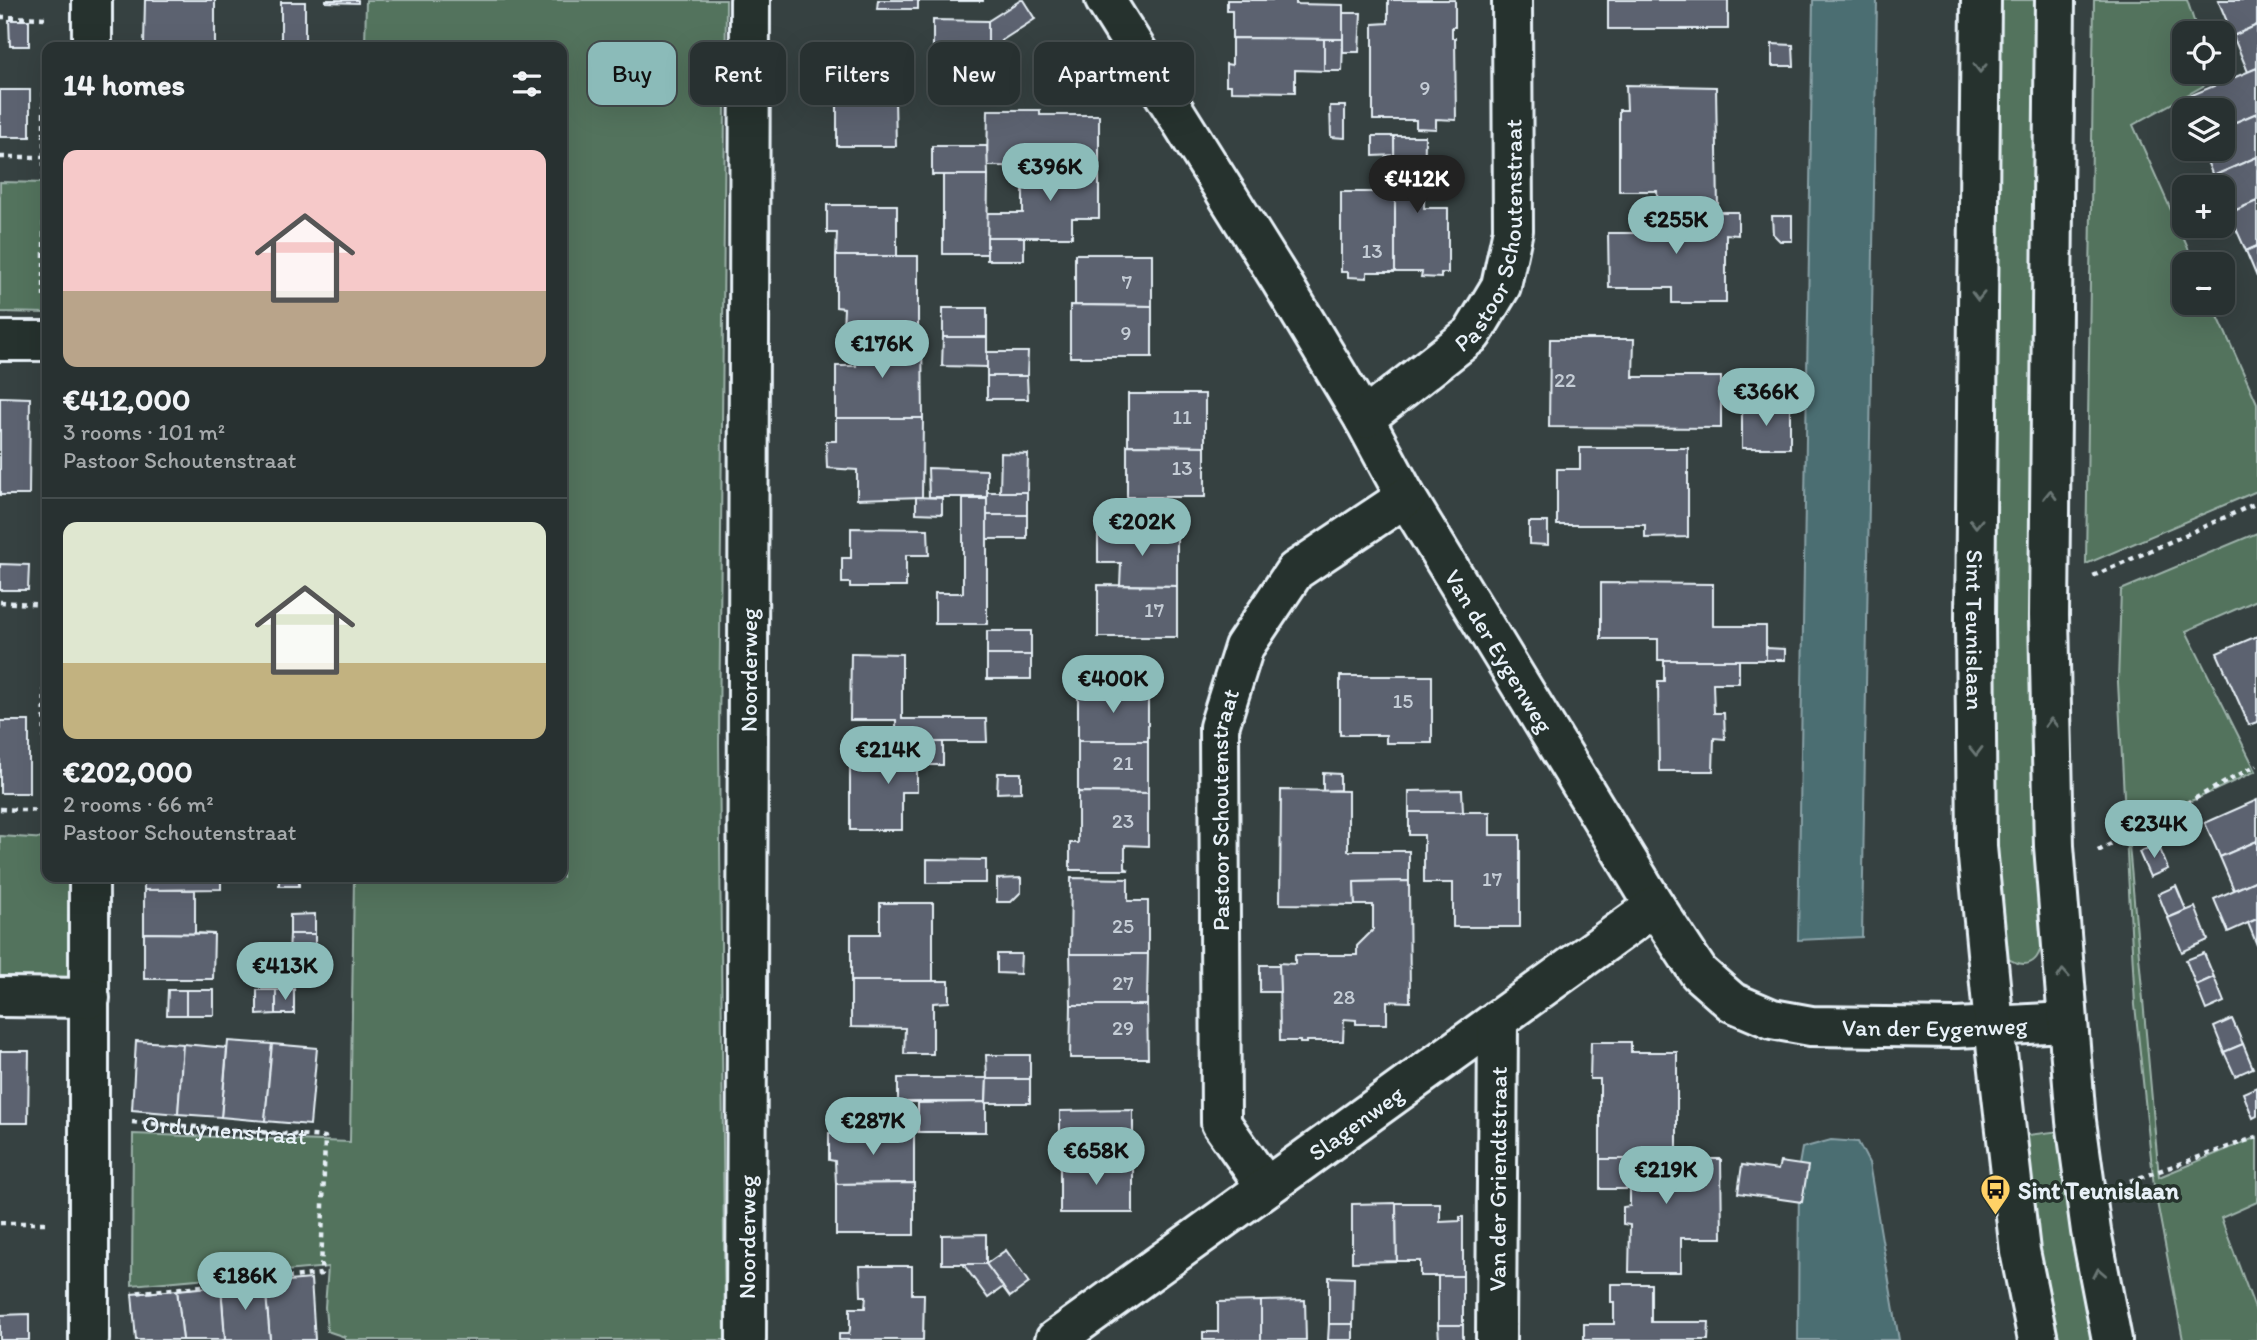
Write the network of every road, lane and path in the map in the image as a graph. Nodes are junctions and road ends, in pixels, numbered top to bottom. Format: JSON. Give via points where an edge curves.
{"nodes":[{"id":1,"x":92,"y":0,"type":"edge"},
{"id":2,"x":750,"y":0,"type":"edge"},
{"id":3,"x":1105,"y":0,"type":"edge"},
{"id":4,"x":1513,"y":0,"type":"edge"},
{"id":5,"x":1981,"y":0,"type":"edge"},
{"id":6,"x":2055,"y":0,"type":"edge"},
{"id":7,"x":44,"y":9,"type":"dead end"},
{"id":8,"x":44,"y":18,"type":"dead end"},
{"id":9,"x":92,"y":42,"type":"edge"},
{"id":10,"x":0,"y":157,"type":"edge"},
{"id":11,"x":42,"y":157,"type":"edge"},
{"id":12,"x":0,"y":341,"type":"edge"},
{"id":13,"x":42,"y":341,"type":"edge"},
{"id":14,"x":1364,"y":419,"type":"junction"},
{"id":15,"x":1406,"y":497,"type":"junction"},
{"id":16,"x":2257,"y":503,"type":"edge"},
{"id":17,"x":2083,"y":581,"type":"dead end"},
{"id":18,"x":0,"y":602,"type":"edge"},
{"id":19,"x":42,"y":604,"type":"edge"},
{"id":20,"x":2257,"y":765,"type":"edge"},
{"id":21,"x":0,"y":809,"type":"edge"},
{"id":22,"x":42,"y":811,"type":"edge"},
{"id":23,"x":2088,"y":856,"type":"dead end"},
{"id":24,"x":89,"y":882,"type":"edge"},
{"id":25,"x":1654,"y":906,"type":"junction"},
{"id":26,"x":0,"y":997,"type":"edge"},
{"id":27,"x":90,"y":998,"type":"junction"},
{"id":28,"x":1498,"y":1020,"type":"junction"},
{"id":29,"x":2066,"y":1022,"type":"junction"},
{"id":30,"x":1994,"y":1026,"type":"junction"},
{"id":31,"x":89,"y":1119,"type":"junction"},
{"id":32,"x":2257,"y":1137,"type":"edge"},
{"id":33,"x":2119,"y":1185,"type":"dead end"},
{"id":34,"x":1266,"y":1187,"type":"junction"},
{"id":35,"x":47,"y":1210,"type":"dead end"},
{"id":36,"x":47,"y":1236,"type":"dead end"},
{"id":37,"x":89,"y":1297,"type":"junction"},
{"id":38,"x":89,"y":1340,"type":"edge"},
{"id":39,"x":746,"y":1340,"type":"edge"},
{"id":40,"x":1055,"y":1340,"type":"edge"},
{"id":41,"x":1496,"y":1340,"type":"edge"},
{"id":42,"x":2038,"y":1340,"type":"edge"},
{"id":43,"x":2112,"y":1340,"type":"edge"}],
"edges":[{"from":1,"to":9,"type":"street"},
{"from":2,"to":39,"type":"street","name":"Noorderweg"},
{"from":3,"to":14,"type":"street","name":"Van der Eygenweg"},
{"from":4,"to":14,"type":"street","name":"Pastoor Schoutenstraat","via":[[1513,230],[1501,286],[1472,334]]},
{"from":5,"to":30,"type":"street","name":"Sint Teunislaan","one_way":true,"via":[[1977,834]]},
{"from":29,"to":6,"type":"street","one_way":true,"via":[[2054,846],[2049,615]]},
{"from":7,"to":8,"type":"path"},
{"from":10,"to":11,"type":"path"},
{"from":12,"to":13,"type":"street"},
{"from":14,"to":15,"type":"street","name":"Van der Eygenweg"},
{"from":15,"to":25,"type":"street","name":"Van der Eygenweg"},
{"from":15,"to":34,"type":"street","name":"Pastoor Schoutenstraat","via":[[1295,571],[1244,647],[1219,727],[1221,1123]]},
{"from":16,"to":17,"type":"path"},
{"from":18,"to":19,"type":"path"},
{"from":20,"to":23,"type":"path"},
{"from":21,"to":22,"type":"path"},
{"from":24,"to":27,"type":"street"},
{"from":25,"to":28,"type":"street","name":"Slagenweg"},
{"from":25,"to":30,"type":"street","name":"Van der Eygenweg","via":[[1699,973],[1732,1002],[1772,1019],[1811,1026]]},
{"from":26,"to":27,"type":"street"},
{"from":27,"to":31,"type":"street"},
{"from":28,"to":34,"type":"street","name":"Slagenweg"},
{"from":28,"to":41,"type":"street","name":"Van der Griendtstraat"},
{"from":29,"to":30,"type":"street","name":"Van der Eygenweg"},
{"from":43,"to":29,"type":"street","one_way":true,"via":[[2091,1231]]},
{"from":30,"to":42,"type":"street","name":"Sint Teunislaan","via":[[2020,1251]]},
{"from":31,"to":37,"type":"street"},
{"from":31,"to":37,"type":"path","name":"Orduynenstraat","via":[[326,1138],[321,1274]]},
{"from":32,"to":33,"type":"path"},
{"from":34,"to":40,"type":"street","name":"Slagenweg"},
{"from":35,"to":36,"type":"path"},
{"from":37,"to":38,"type":"street"}]}
